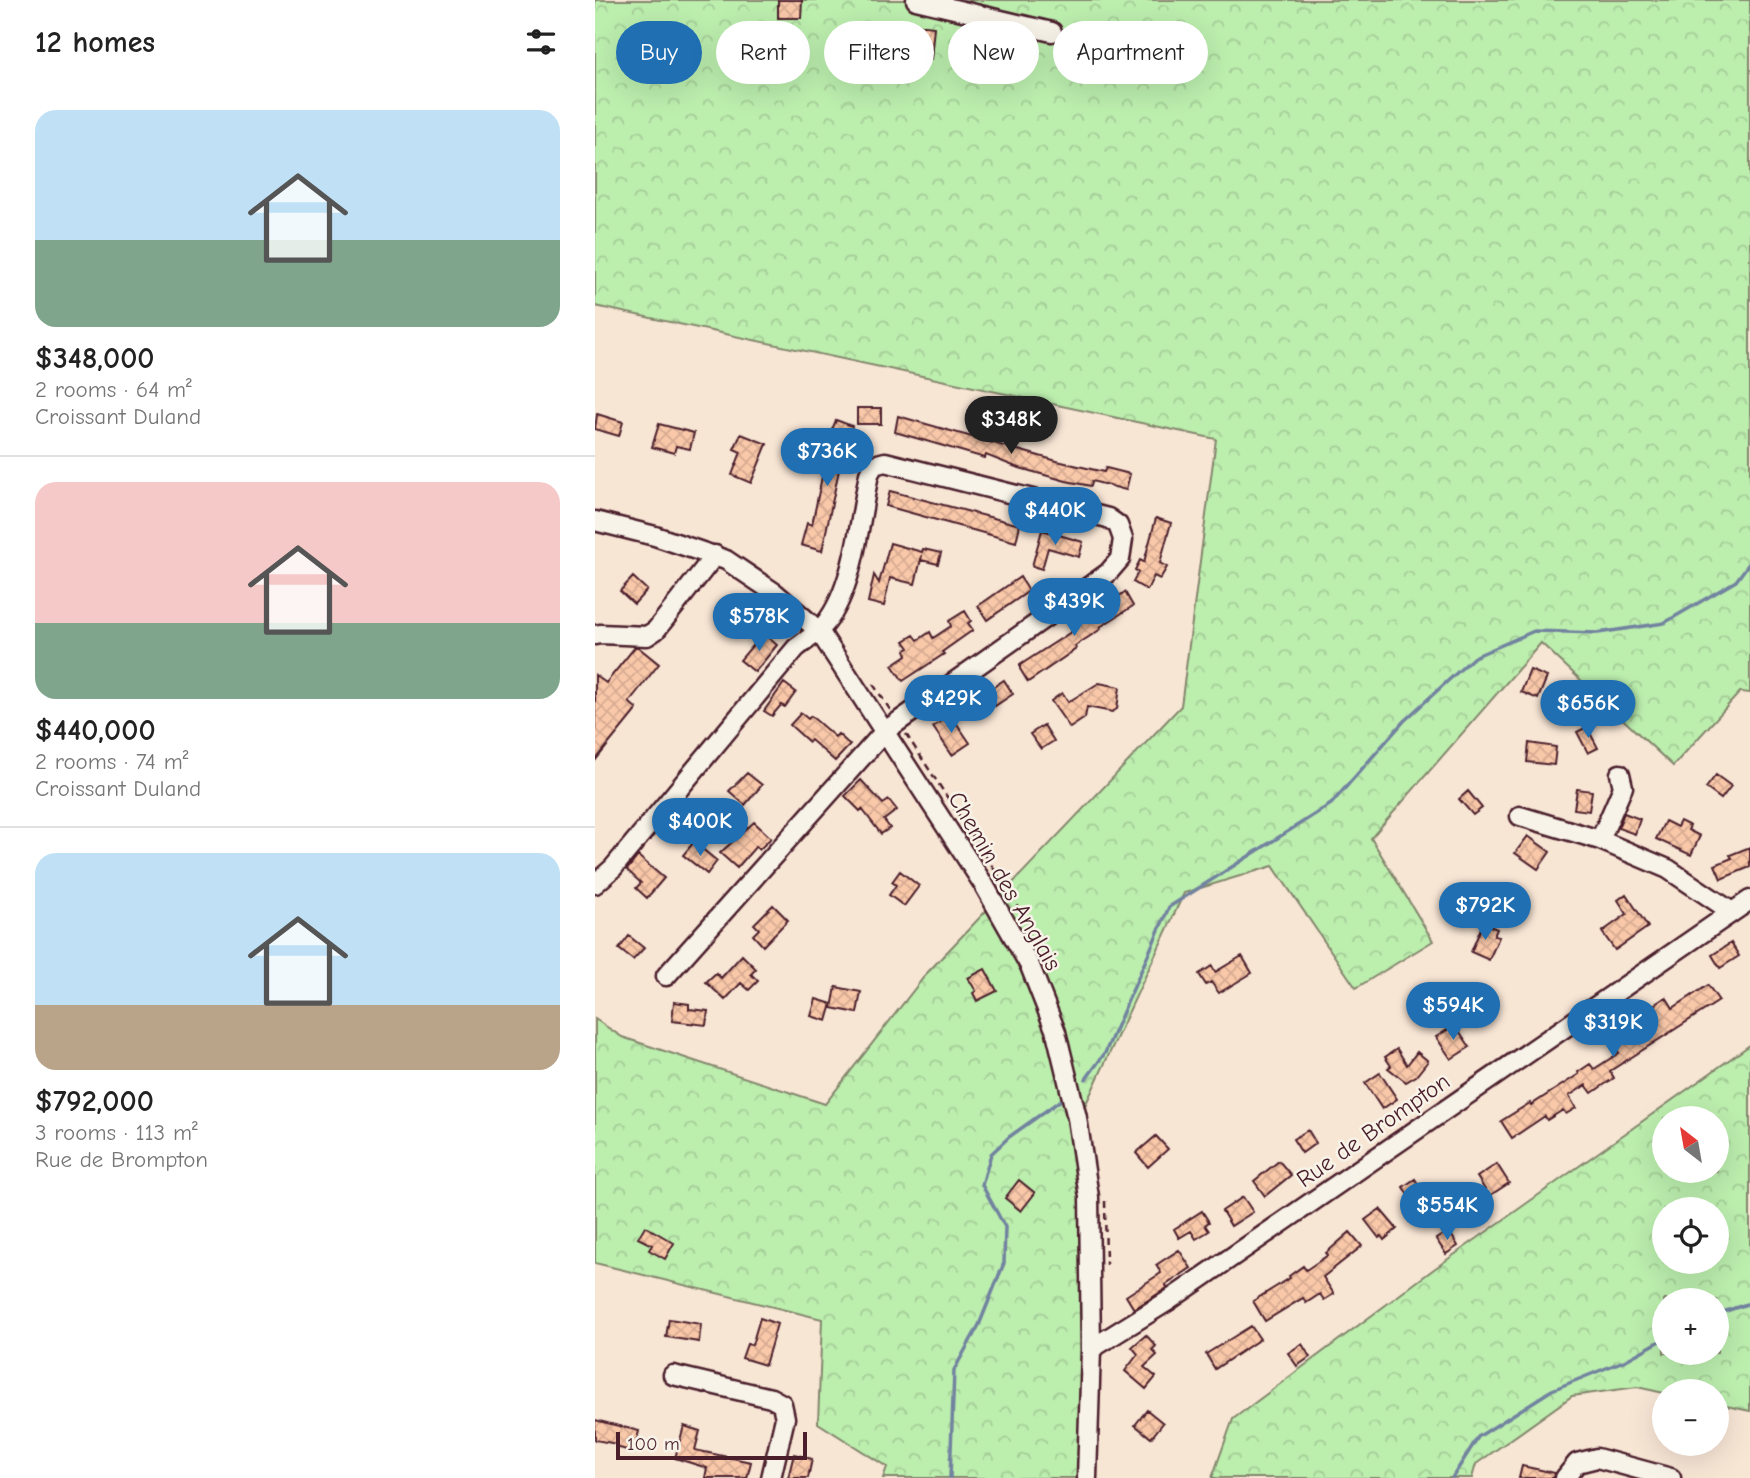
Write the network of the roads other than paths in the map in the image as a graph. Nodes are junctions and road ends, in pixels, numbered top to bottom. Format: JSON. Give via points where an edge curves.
{"nodes":[{"id":1,"x":916,"y":0,"type":"edge"},
{"id":2,"x":1052,"y":32,"type":"dead end"},
{"id":3,"x":595,"y":521,"type":"edge"},
{"id":4,"x":715,"y":555,"type":"junction"},
{"id":5,"x":819,"y":631,"type":"junction"},
{"id":6,"x":595,"y":635,"type":"edge"},
{"id":7,"x":885,"y":731,"type":"junction"},
{"id":8,"x":1620,"y":775,"type":"dead end"},
{"id":9,"x":1520,"y":816,"type":"dead end"},
{"id":10,"x":1600,"y":839,"type":"junction"},
{"id":11,"x":595,"y":884,"type":"edge"},
{"id":12,"x":1750,"y":900,"type":"edge"},
{"id":13,"x":1732,"y":912,"type":"junction"},
{"id":14,"x":666,"y":976,"type":"dead end"},
{"id":15,"x":1091,"y":1349,"type":"junction"},
{"id":16,"x":673,"y":1375,"type":"dead end"},
{"id":17,"x":771,"y":1478,"type":"edge"},
{"id":18,"x":1087,"y":1478,"type":"edge"},
{"id":19,"x":1565,"y":1478,"type":"edge"},
{"id":20,"x":1671,"y":1478,"type":"edge"}],
"edges":[{"from":1,"to":2,"type":"street"},
{"from":3,"to":4,"type":"street","name":"Chemin des Anglais"},
{"from":4,"to":5,"type":"street","name":"Chemin des Anglais","via":[[775,593]]},
{"from":4,"to":6,"type":"street","via":[[656,630],[647,636]]},
{"from":5,"to":7,"type":"street","name":"Chemin des Anglais"},
{"from":5,"to":7,"type":"street","via":[[847,583],[874,465],[885,462],[1108,518],[1118,525],[1123,539],[1120,559],[1108,573]]},
{"from":5,"to":11,"type":"street","via":[[796,648]]},
{"from":7,"to":14,"type":"street"},
{"from":7,"to":15,"type":"street","name":"Chemin des Anglais","via":[[1012,932],[1056,1032],[1077,1118],[1089,1197]]},
{"from":8,"to":10,"type":"street","via":[[1623,787]]},
{"from":9,"to":10,"type":"street"},
{"from":10,"to":13,"type":"street","via":[[1668,869]]},
{"from":12,"to":13,"type":"street","name":"Rue de Brompton"},
{"from":13,"to":15,"type":"street","name":"Rue de Brompton","via":[[1168,1301]]},
{"from":15,"to":18,"type":"street","name":"Chemin des Anglais"},
{"from":16,"to":17,"type":"street","via":[[782,1404],[785,1418]]},
{"from":19,"to":20,"type":"street","via":[[1577,1462],[1597,1458]]}]}
